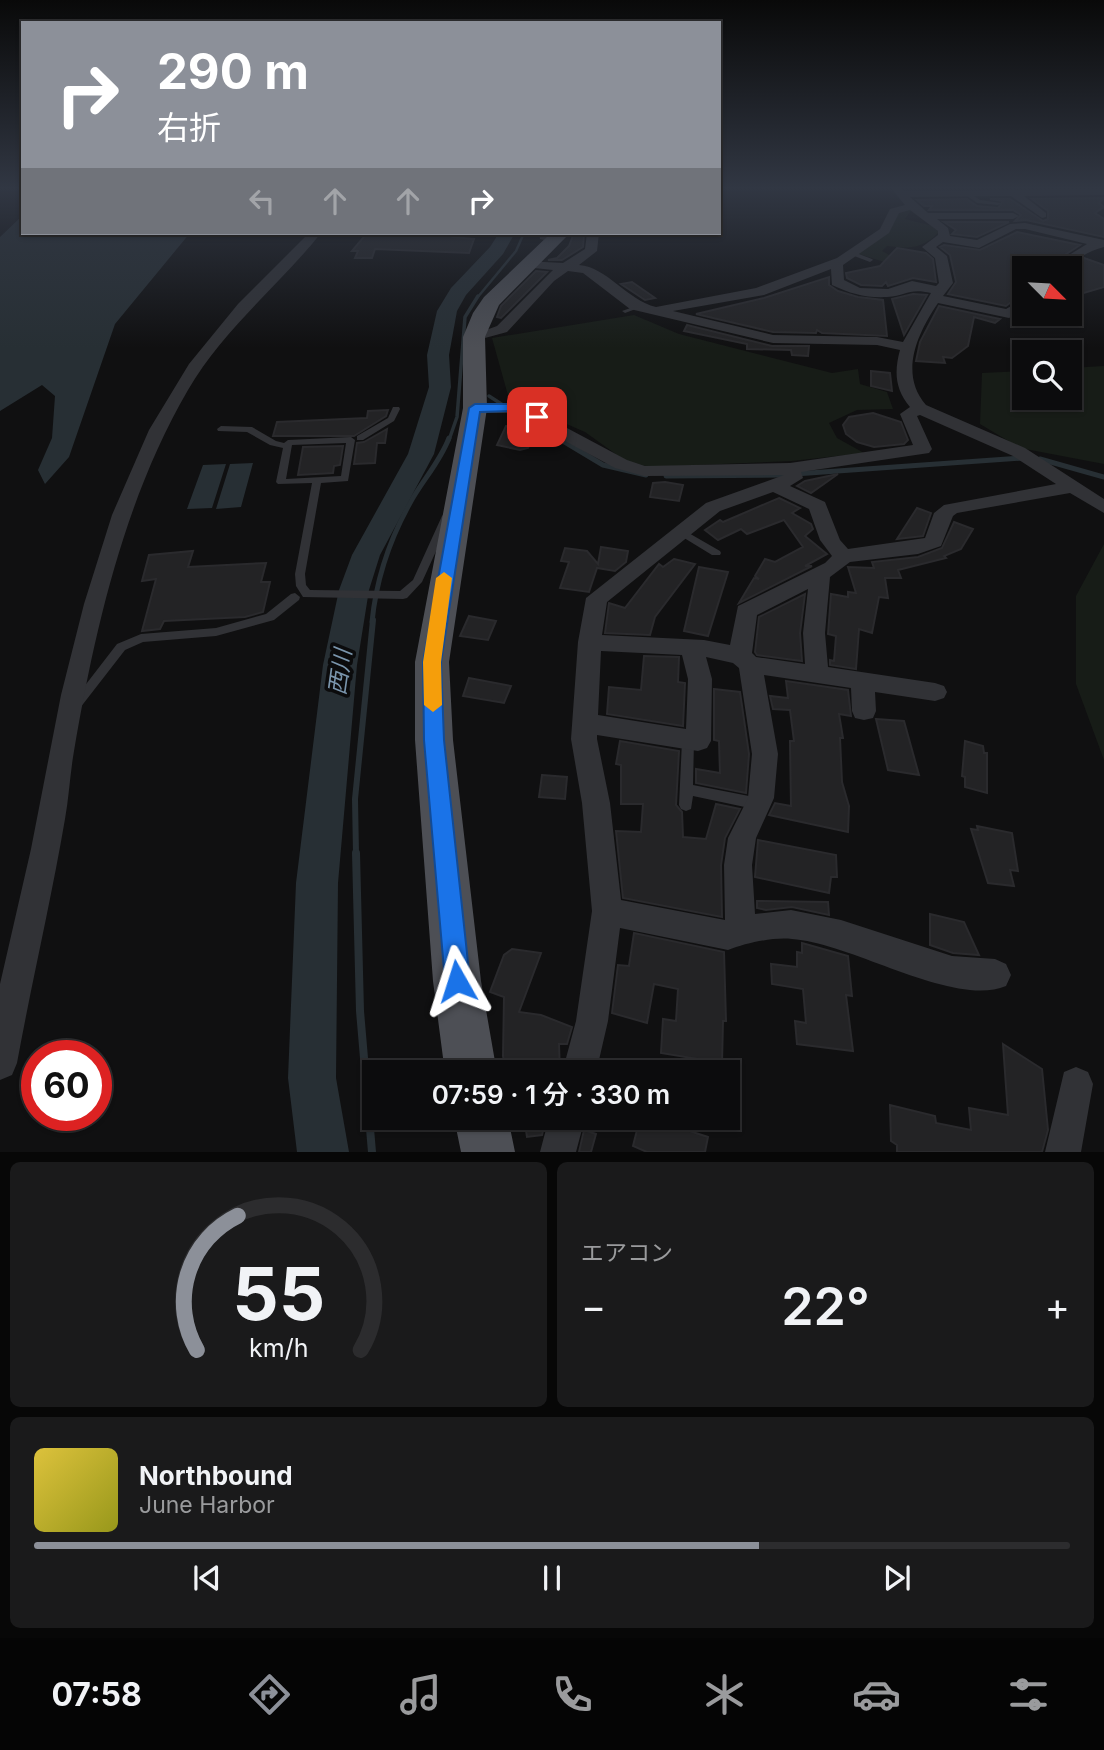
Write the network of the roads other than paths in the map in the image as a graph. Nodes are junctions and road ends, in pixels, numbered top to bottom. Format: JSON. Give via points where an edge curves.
{"nodes":[{"id":1,"x":308,"y":241,"type":"edge"},
{"id":2,"x":545,"y":241,"type":"edge"},
{"id":3,"x":592,"y":241,"type":"edge"},
{"id":4,"x":869,"y":241,"type":"edge"},
{"id":5,"x":937,"y":241,"type":"edge"},
{"id":6,"x":958,"y":241,"type":"edge"},
{"id":7,"x":985,"y":241,"type":"edge"},
{"id":8,"x":1085,"y":241,"type":"edge"},
{"id":9,"x":1103,"y":243,"type":"edge"},
{"id":10,"x":851,"y":253,"type":"junction"},
{"id":11,"x":1073,"y":256,"type":"edge"},
{"id":12,"x":870,"y":260,"type":"dead end"},
{"id":13,"x":838,"y":266,"type":"junction"},
{"id":14,"x":568,"y":267,"type":"junction"},
{"id":15,"x":936,"y":295,"type":"junction"},
{"id":16,"x":657,"y":310,"type":"junction"},
{"id":17,"x":1012,"y":312,"type":"edge"},
{"id":18,"x":474,"y":337,"type":"junction"},
{"id":19,"x":908,"y":346,"type":"junction"},
{"id":20,"x":475,"y":408,"type":"junction"},
{"id":21,"x":396,"y":409,"type":"dead end"},
{"id":22,"x":920,"y":409,"type":"junction"},
{"id":23,"x":362,"y":428,"type":"dead end"},
{"id":24,"x":221,"y":429,"type":"dead end"},
{"id":25,"x":270,"y":429,"type":"dead end"},
{"id":26,"x":251,"y":430,"type":"junction"},
{"id":27,"x":360,"y":439,"type":"junction"},
{"id":28,"x":288,"y":447,"type":"junction"},
{"id":29,"x":790,"y":468,"type":"junction"},
{"id":30,"x":317,"y":480,"type":"junction"},
{"id":31,"x":773,"y":485,"type":"junction"},
{"id":32,"x":1073,"y":487,"type":"junction"},
{"id":33,"x":458,"y":498,"type":"junction"},
{"id":34,"x":1104,"y":507,"type":"edge"},
{"id":35,"x":680,"y":531,"type":"junction"},
{"id":36,"x":716,"y":553,"type":"dead end"},
{"id":37,"x":844,"y":556,"type":"junction"},
{"id":38,"x":820,"y":574,"type":"junction"},
{"id":39,"x":301,"y":596,"type":"junction"},
{"id":40,"x":589,"y":642,"type":"junction"},
{"id":41,"x":692,"y":648,"type":"junction"},
{"id":42,"x":745,"y":661,"type":"junction"},
{"id":43,"x":817,"y":674,"type":"junction"},
{"id":44,"x":863,"y":682,"type":"junction"},
{"id":45,"x":935,"y":692,"type":"dead end"},
{"id":46,"x":864,"y":711,"type":"dead end"},
{"id":47,"x":71,"y":713,"type":"junction"},
{"id":48,"x":585,"y":723,"type":"junction"},
{"id":49,"x":688,"y":741,"type":"junction"},
{"id":50,"x":687,"y":789,"type":"junction"},
{"id":51,"x":686,"y":804,"type":"dead end"},
{"id":52,"x":759,"y":804,"type":"junction"},
{"id":53,"x":607,"y":911,"type":"junction"},
{"id":54,"x":741,"y":930,"type":"junction"},
{"id":55,"x":995,"y":975,"type":"dead end"},
{"id":56,"x":469,"y":1060,"type":"edge"},
{"id":57,"x":582,"y":1060,"type":"edge"},
{"id":58,"x":0,"y":1063,"type":"edge"},
{"id":59,"x":1076,"y":1084,"type":"dead end"},
{"id":60,"x":483,"y":1130,"type":"edge"},
{"id":61,"x":563,"y":1130,"type":"edge"},
{"id":62,"x":488,"y":1152,"type":"edge"},
{"id":63,"x":558,"y":1152,"type":"edge"},
{"id":64,"x":1063,"y":1152,"type":"edge"}],
"edges":[{"from":1,"to":47,"type":"street","via":[[205,351],[158,432],[133,484],[111,549],[78,668]]},
{"from":2,"to":14,"type":"street"},
{"from":2,"to":18,"type":"main road","via":[[482,313]]},
{"from":3,"to":14,"type":"street","via":[[591,251]]},
{"from":4,"to":10,"type":"street"},
{"from":5,"to":15,"type":"street","via":[[928,247],[942,260],[946,283]]},
{"from":6,"to":7,"type":"street"},
{"from":8,"to":9,"type":"street"},
{"from":9,"to":11,"type":"street"},
{"from":10,"to":12,"type":"lane"},
{"from":10,"to":13,"type":"street"},
{"from":13,"to":15,"type":"street","via":[[838,282],[858,292],[889,293],[912,285]]},
{"from":13,"to":16,"type":"street","via":[[759,292]]},
{"from":14,"to":16,"type":"street","via":[[594,273],[631,309]]},
{"from":14,"to":18,"type":"street","via":[[549,278],[502,329]]},
{"from":15,"to":17,"type":"street"},
{"from":15,"to":19,"type":"street"},
{"from":16,"to":19,"type":"street","via":[[773,340],[877,341]]},
{"from":18,"to":20,"type":"main road"},
{"from":19,"to":22,"type":"street","via":[[905,377],[909,400]]},
{"from":20,"to":29,"type":"street","via":[[516,408],[632,469]]},
{"from":20,"to":33,"type":"main road"},
{"from":21,"to":27,"type":"lane"},
{"from":22,"to":29,"type":"street","via":[[908,414],[923,449]]},
{"from":22,"to":32,"type":"street","via":[[1026,457]]},
{"from":23,"to":27,"type":"lane"},
{"from":24,"to":26,"type":"lane"},
{"from":25,"to":26,"type":"lane"},
{"from":26,"to":28,"type":"lane"},
{"from":27,"to":28,"type":"lane","via":[[288,443]]},
{"from":27,"to":30,"type":"lane","via":[[345,479]]},
{"from":28,"to":30,"type":"lane","via":[[281,482]]},
{"from":29,"to":31,"type":"street","via":[[794,478]]},
{"from":30,"to":39,"type":"lane","via":[[300,574]]},
{"from":31,"to":35,"type":"street","via":[[713,507]]},
{"from":31,"to":37,"type":"street","via":[[818,506],[825,531]]},
{"from":32,"to":34,"type":"street"},
{"from":32,"to":37,"type":"street","via":[[951,509],[944,513],[933,541],[918,548]]},
{"from":33,"to":39,"type":"lane","via":[[438,530],[417,582],[403,595]]},
{"from":33,"to":56,"type":"main road","via":[[432,662],[435,753]]},
{"from":35,"to":36,"type":"lane"},
{"from":35,"to":40,"type":"street","via":[[597,598]]},
{"from":37,"to":38,"type":"street"},
{"from":38,"to":42,"type":"street","via":[[746,611]]},
{"from":38,"to":43,"type":"street","via":[[814,633]]},
{"from":39,"to":47,"type":"lane","via":[[270,617],[216,632],[141,638],[121,647]]},
{"from":40,"to":41,"type":"street"},
{"from":40,"to":48,"type":"street"},
{"from":41,"to":42,"type":"street"},
{"from":41,"to":49,"type":"street","via":[[700,679],[698,741]]},
{"from":42,"to":43,"type":"street"},
{"from":42,"to":52,"type":"street","via":[[765,754]]},
{"from":43,"to":44,"type":"street"},
{"from":44,"to":45,"type":"street"},
{"from":44,"to":46,"type":"street"},
{"from":47,"to":58,"type":"street"},
{"from":48,"to":49,"type":"street"},
{"from":48,"to":53,"type":"street"},
{"from":49,"to":50,"type":"lane"},
{"from":50,"to":51,"type":"lane"},
{"from":50,"to":52,"type":"lane"},
{"from":52,"to":54,"type":"street","via":[[742,838],[738,865]]},
{"from":53,"to":54,"type":"street","via":[[720,933]]},
{"from":53,"to":57,"type":"street"},
{"from":54,"to":55,"type":"street","via":[[791,924],[841,935],[952,972]]},
{"from":59,"to":64,"type":"street"},
{"from":60,"to":62,"type":"main road"},
{"from":61,"to":63,"type":"street"}]}
